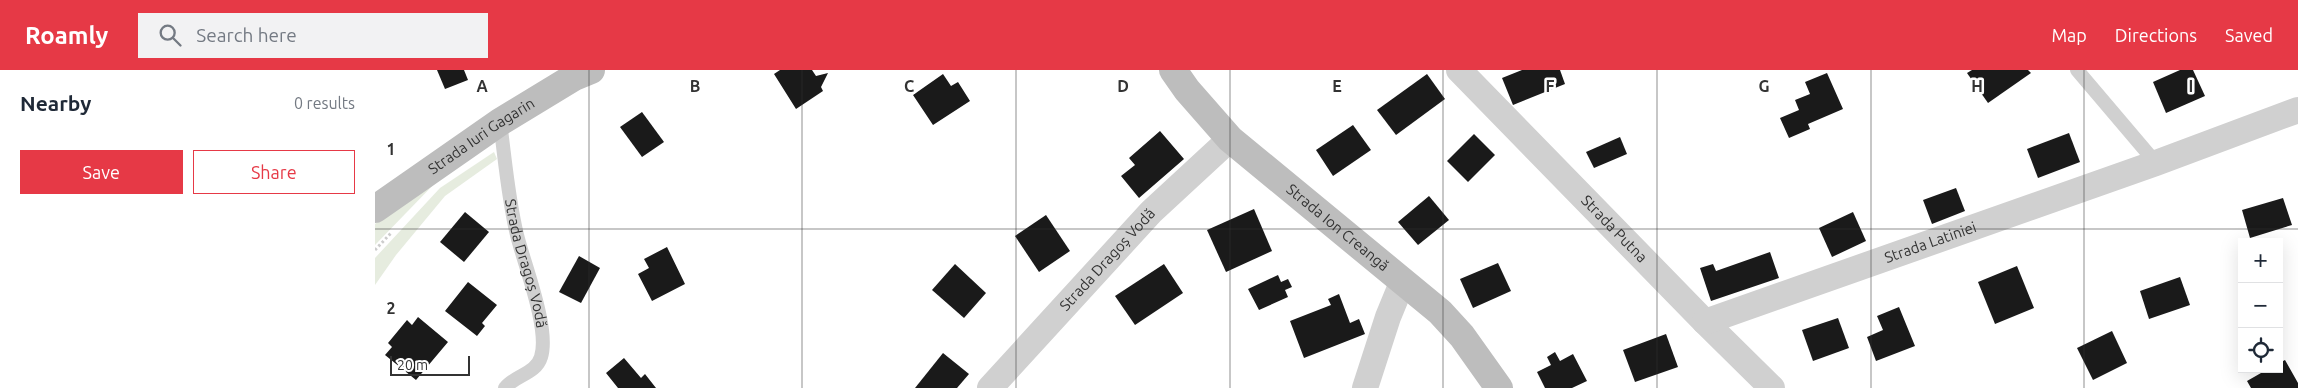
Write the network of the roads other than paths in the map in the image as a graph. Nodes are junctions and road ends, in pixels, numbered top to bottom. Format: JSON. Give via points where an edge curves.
{"nodes":[{"id":1,"x":591,"y":70,"type":"edge"},
{"id":2,"x":1173,"y":70,"type":"edge"},
{"id":3,"x":1459,"y":70,"type":"edge"},
{"id":4,"x":2077,"y":70,"type":"edge"},
{"id":5,"x":2298,"y":110,"type":"edge"},
{"id":6,"x":500,"y":122,"type":"junction"},
{"id":7,"x":1230,"y":138,"type":"junction"},
{"id":8,"x":2156,"y":163,"type":"junction"},
{"id":9,"x":375,"y":209,"type":"edge"},
{"id":10,"x":1402,"y":283,"type":"junction"},
{"id":11,"x":1705,"y":322,"type":"junction"},
{"id":12,"x":505,"y":388,"type":"edge"},
{"id":13,"x":990,"y":388,"type":"edge"},
{"id":14,"x":1365,"y":388,"type":"edge"},
{"id":15,"x":1499,"y":388,"type":"edge"},
{"id":16,"x":1772,"y":388,"type":"edge"}],
"edges":[{"from":1,"to":6,"type":"street","name":"Strada Iuri Gagarin"},
{"from":2,"to":7,"type":"street","name":"Strada Ion Creangă"},
{"from":3,"to":11,"type":"street","name":"Strada Putna"},
{"from":4,"to":8,"type":"lane"},
{"from":5,"to":8,"type":"street","name":"Strada Latiniei"},
{"from":6,"to":9,"type":"street","name":"Strada Iuri Gagarin"},
{"from":6,"to":12,"type":"lane","name":"Strada Dragoș Vodă","via":[[517,234],[543,340],[538,364]]},
{"from":7,"to":10,"type":"street","name":"Strada Ion Creangă"},
{"from":7,"to":13,"type":"street","name":"Strada Dragoș Vodă","via":[[1151,212]]},
{"from":8,"to":11,"type":"street","name":"Strada Latiniei"},
{"from":10,"to":14,"type":"street"},
{"from":10,"to":15,"type":"street","name":"Strada Ion Creangă","via":[[1440,312],[1462,336]]},
{"from":11,"to":16,"type":"street","name":"Strada Putna"}]}
